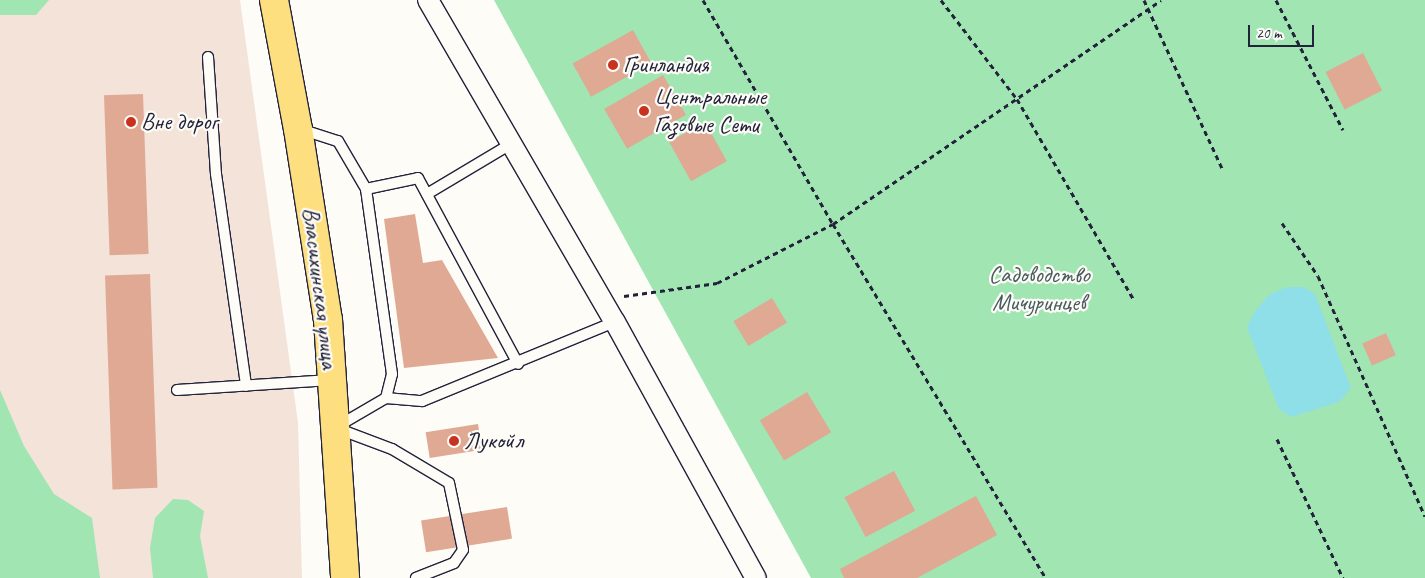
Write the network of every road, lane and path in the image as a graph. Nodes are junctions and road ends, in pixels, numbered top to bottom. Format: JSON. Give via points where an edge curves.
{"nodes":[{"id":1,"x":274,"y":0,"type":"edge"},
{"id":2,"x":428,"y":0,"type":"edge"},
{"id":3,"x":703,"y":0,"type":"edge"},
{"id":4,"x":941,"y":0,"type":"edge"},
{"id":5,"x":1144,"y":0,"type":"edge"},
{"id":6,"x":1161,"y":0,"type":"edge"},
{"id":7,"x":1276,"y":0,"type":"edge"},
{"id":8,"x":1148,"y":8,"type":"junction"},
{"id":9,"x":208,"y":57,"type":"dead end"},
{"id":10,"x":1017,"y":99,"type":"junction"},
{"id":11,"x":298,"y":129,"type":"junction"},
{"id":12,"x":1343,"y":130,"type":"dead end"},
{"id":13,"x":511,"y":144,"type":"junction"},
{"id":14,"x":1222,"y":168,"type":"dead end"},
{"id":15,"x":366,"y":189,"type":"junction"},
{"id":16,"x":427,"y":194,"type":"junction"},
{"id":17,"x":1282,"y":223,"type":"dead end"},
{"id":18,"x":833,"y":224,"type":"junction"},
{"id":19,"x":601,"y":299,"type":"junction"},
{"id":20,"x":1134,"y":300,"type":"dead end"},
{"id":21,"x":615,"y":322,"type":"junction"},
{"id":22,"x":518,"y":364,"type":"junction"},
{"id":23,"x":332,"y":380,"type":"junction"},
{"id":24,"x":246,"y":386,"type":"junction"},
{"id":25,"x":177,"y":390,"type":"dead end"},
{"id":26,"x":386,"y":398,"type":"junction"},
{"id":27,"x":335,"y":428,"type":"junction"},
{"id":28,"x":1277,"y":439,"type":"dead end"},
{"id":29,"x":1425,"y":516,"type":"edge"},
{"id":30,"x":345,"y":578,"type":"edge"},
{"id":31,"x":416,"y":578,"type":"edge"},
{"id":32,"x":756,"y":578,"type":"edge"},
{"id":33,"x":1046,"y":578,"type":"edge"},
{"id":34,"x":1343,"y":578,"type":"edge"}],
"edges":[{"from":1,"to":11,"type":"highway","name":"Власихинская улица"},
{"from":2,"to":13,"type":"street"},
{"from":3,"to":18,"type":"path"},
{"from":4,"to":10,"type":"path"},
{"from":5,"to":8,"type":"path"},
{"from":6,"to":8,"type":"path"},
{"from":7,"to":12,"type":"path"},
{"from":8,"to":10,"type":"path"},
{"from":8,"to":14,"type":"path"},
{"from":9,"to":24,"type":"lane","via":[[216,174]]},
{"from":10,"to":18,"type":"path"},
{"from":10,"to":20,"type":"path"},
{"from":11,"to":15,"type":"lane","via":[[338,141]]},
{"from":11,"to":23,"type":"highway","name":"Власихинская улица","via":[[328,320]]},
{"from":13,"to":16,"type":"lane"},
{"from":13,"to":19,"type":"street"},
{"from":15,"to":16,"type":"lane","via":[[418,178]]},
{"from":15,"to":26,"type":"lane","via":[[392,374]]},
{"from":16,"to":22,"type":"lane"},
{"from":17,"to":29,"type":"path","via":[[1318,276]]},
{"from":18,"to":19,"type":"path","via":[[717,283]]},
{"from":18,"to":33,"type":"path"},
{"from":19,"to":21,"type":"street"},
{"from":21,"to":22,"type":"lane"},
{"from":21,"to":32,"type":"street"},
{"from":22,"to":26,"type":"lane","via":[[422,401]]},
{"from":23,"to":24,"type":"lane"},
{"from":23,"to":27,"type":"highway","name":"Власихинская улица"},
{"from":24,"to":25,"type":"lane"},
{"from":26,"to":27,"type":"lane"},
{"from":27,"to":30,"type":"highway","name":"Власихинская улица"},
{"from":27,"to":31,"type":"lane","via":[[392,449],[449,483],[463,550],[454,563]]},
{"from":28,"to":34,"type":"path"}]}
